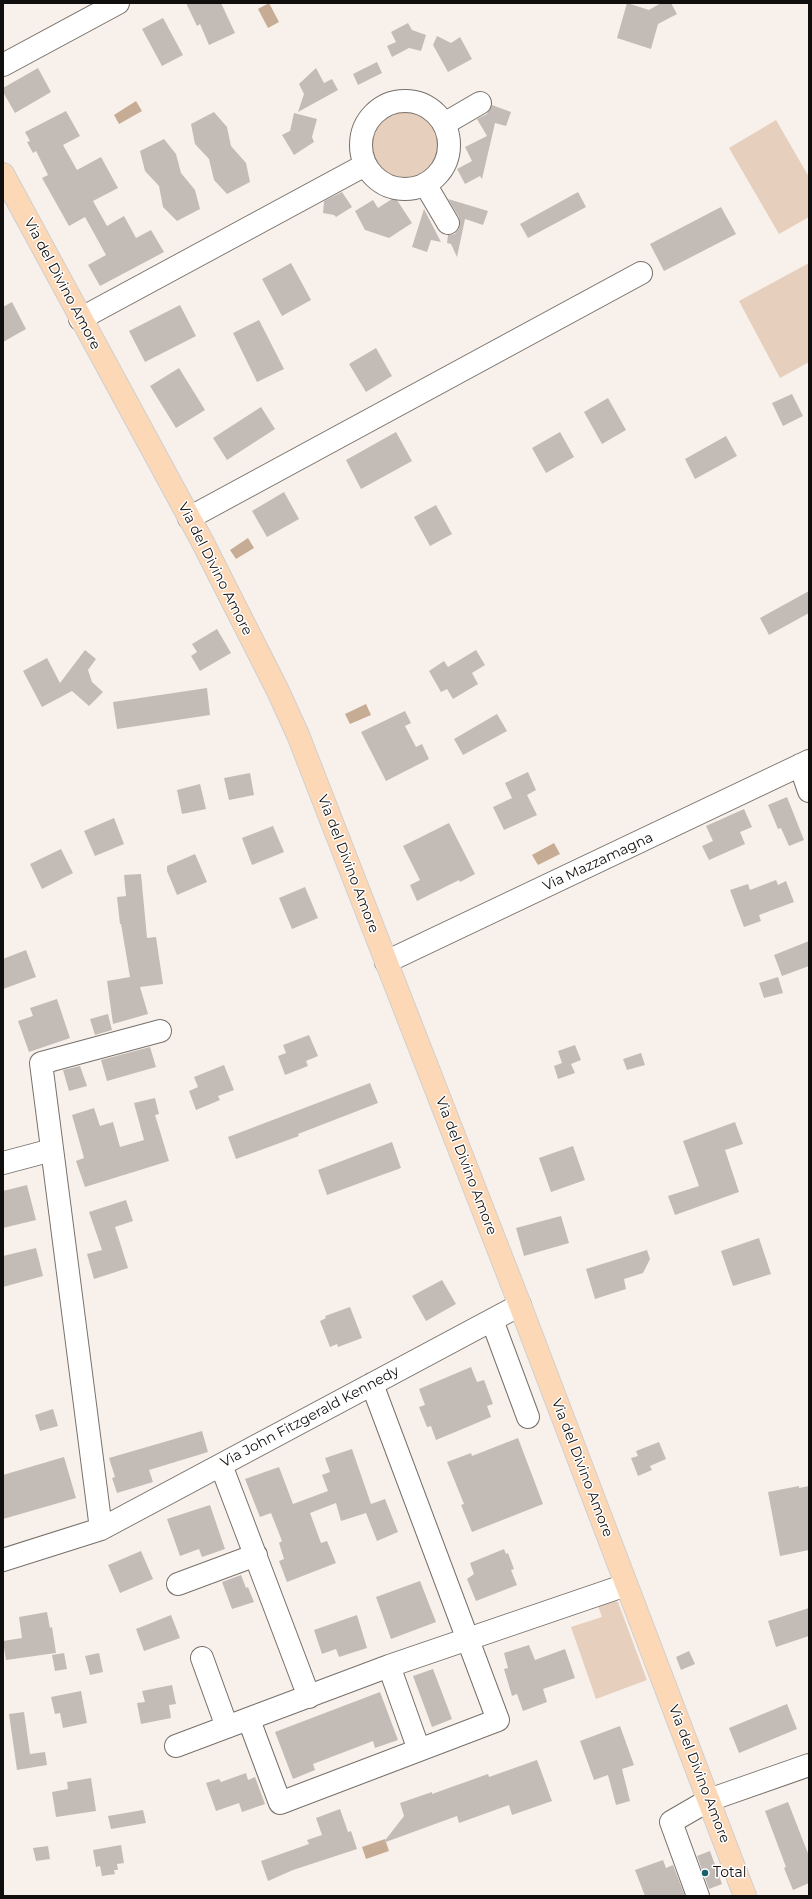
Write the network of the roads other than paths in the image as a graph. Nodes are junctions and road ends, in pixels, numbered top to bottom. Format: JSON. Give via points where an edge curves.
{"nodes":[{"id":1,"x":118,"y":3,"type":"edge"},
{"id":2,"x":3,"y":65,"type":"edge"},
{"id":3,"x":480,"y":103,"type":"dead end"},
{"id":4,"x":444,"y":124,"type":"junction"},
{"id":5,"x":365,"y":165,"type":"junction"},
{"id":6,"x":3,"y":174,"type":"edge"},
{"id":7,"x":425,"y":184,"type":"junction"},
{"id":8,"x":448,"y":223,"type":"dead end"},
{"id":9,"x":641,"y":273,"type":"dead end"},
{"id":10,"x":80,"y":319,"type":"junction"},
{"id":11,"x":189,"y":518,"type":"junction"},
{"id":12,"x":804,"y":763,"type":"edge"},
{"id":13,"x":809,"y":791,"type":"edge"},
{"id":14,"x":386,"y":962,"type":"junction"},
{"id":15,"x":160,"y":1030,"type":"dead end"},
{"id":16,"x":52,"y":1150,"type":"junction"},
{"id":17,"x":3,"y":1163,"type":"edge"},
{"id":18,"x":520,"y":1305,"type":"junction"},
{"id":19,"x":492,"y":1320,"type":"junction"},
{"id":20,"x":372,"y":1384,"type":"junction"},
{"id":21,"x":528,"y":1417,"type":"dead end"},
{"id":22,"x":221,"y":1465,"type":"junction"},
{"id":23,"x":101,"y":1529,"type":"junction"},
{"id":24,"x":256,"y":1555,"type":"junction"},
{"id":25,"x":3,"y":1560,"type":"edge"},
{"id":26,"x":178,"y":1584,"type":"dead end"},
{"id":27,"x":626,"y":1585,"type":"junction"},
{"id":28,"x":468,"y":1639,"type":"junction"},
{"id":29,"x":202,"y":1658,"type":"dead end"},
{"id":30,"x":389,"y":1666,"type":"junction"},
{"id":31,"x":309,"y":1696,"type":"junction"},
{"id":32,"x":249,"y":1720,"type":"junction"},
{"id":33,"x":228,"y":1727,"type":"junction"},
{"id":34,"x":176,"y":1746,"type":"dead end"},
{"id":35,"x":419,"y":1750,"type":"junction"},
{"id":36,"x":809,"y":1765,"type":"edge"},
{"id":37,"x":709,"y":1800,"type":"junction"},
{"id":38,"x":698,"y":1896,"type":"edge"},
{"id":39,"x":745,"y":1896,"type":"edge"}],
"edges":[{"from":1,"to":2,"type":"street"},
{"from":3,"to":4,"type":"street"},
{"from":4,"to":5,"type":"street","via":[[435,112],[422,103],[406,100],[391,102],[378,109],[367,120],[361,134],[361,150]]},
{"from":4,"to":7,"type":"street","via":[[448,137],[446,158],[436,176]]},
{"from":5,"to":7,"type":"street","via":[[373,176],[384,184],[398,188],[412,188]]},
{"from":5,"to":10,"type":"street"},
{"from":6,"to":10,"type":"main road","name":"Via del Divino Amore"},
{"from":7,"to":8,"type":"street"},
{"from":9,"to":11,"type":"street"},
{"from":10,"to":11,"type":"main road","name":"Via del Divino Amore"},
{"from":11,"to":14,"type":"main road","name":"Via del Divino Amore","via":[[292,720]]},
{"from":12,"to":13,"type":"street"},
{"from":12,"to":14,"type":"street","name":"Via Mazzamagna"},
{"from":14,"to":18,"type":"main road","name":"Via del Divino Amore"},
{"from":15,"to":16,"type":"street","via":[[40,1063]]},
{"from":16,"to":17,"type":"street"},
{"from":16,"to":23,"type":"street"},
{"from":18,"to":19,"type":"street","name":"Via John Fitzgerald Kennedy"},
{"from":18,"to":27,"type":"main road","name":"Via del Divino Amore"},
{"from":19,"to":20,"type":"street","name":"Via John Fitzgerald Kennedy"},
{"from":19,"to":21,"type":"street"},
{"from":20,"to":22,"type":"street","name":"Via John Fitzgerald Kennedy"},
{"from":20,"to":28,"type":"street"},
{"from":22,"to":23,"type":"street","name":"Via John Fitzgerald Kennedy"},
{"from":22,"to":24,"type":"street"},
{"from":23,"to":25,"type":"street","name":"Via John Fitzgerald Kennedy"},
{"from":24,"to":26,"type":"street"},
{"from":24,"to":31,"type":"street"},
{"from":27,"to":28,"type":"street"},
{"from":27,"to":37,"type":"main road","name":"Via del Divino Amore"},
{"from":28,"to":30,"type":"street"},
{"from":28,"to":35,"type":"street","via":[[498,1720]]},
{"from":29,"to":33,"type":"street"},
{"from":30,"to":31,"type":"street"},
{"from":30,"to":35,"type":"street"},
{"from":31,"to":32,"type":"street"},
{"from":32,"to":33,"type":"street"},
{"from":32,"to":35,"type":"street","via":[[280,1803]]},
{"from":33,"to":34,"type":"street"},
{"from":36,"to":37,"type":"street"},
{"from":37,"to":38,"type":"street","via":[[671,1822]]},
{"from":37,"to":39,"type":"main road","name":"Via del Divino Amore"}]}
